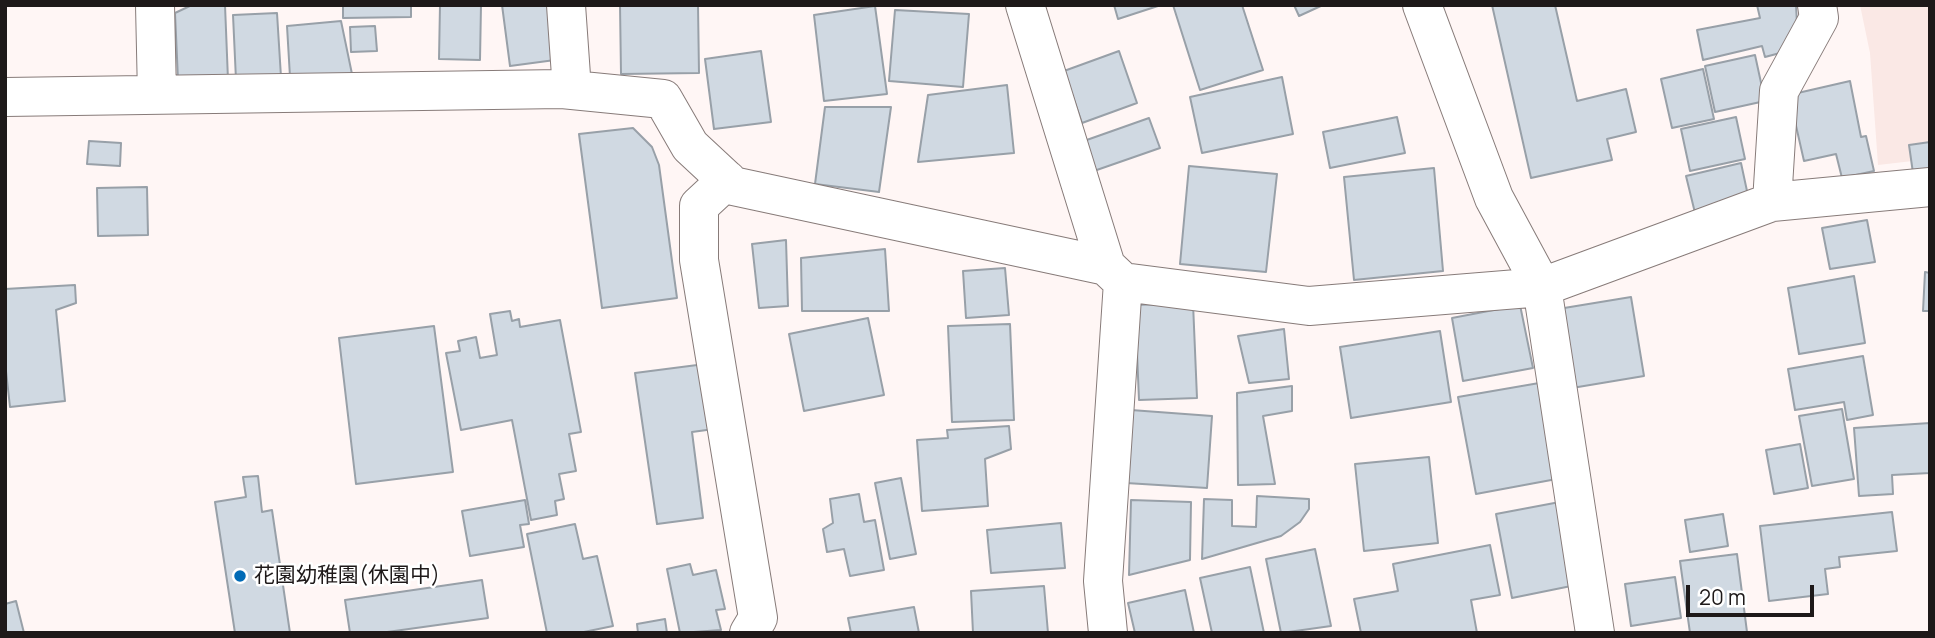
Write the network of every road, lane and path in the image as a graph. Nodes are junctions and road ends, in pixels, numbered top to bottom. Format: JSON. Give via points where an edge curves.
{"nodes":[{"id":1,"x":155,"y":5,"type":"edge"},
{"id":2,"x":566,"y":5,"type":"edge"},
{"id":3,"x":1025,"y":5,"type":"edge"},
{"id":4,"x":1422,"y":5,"type":"edge"},
{"id":5,"x":1817,"y":5,"type":"edge"},
{"id":6,"x":572,"y":90,"type":"junction"},
{"id":7,"x":157,"y":95,"type":"junction"},
{"id":8,"x":5,"y":97,"type":"edge"},
{"id":9,"x":727,"y":180,"type":"junction"},
{"id":10,"x":1930,"y":187,"type":"edge"},
{"id":11,"x":1772,"y":202,"type":"junction"},
{"id":12,"x":1114,"y":274,"type":"junction"},
{"id":13,"x":1542,"y":286,"type":"junction"},
{"id":14,"x":749,"y":633,"type":"edge"},
{"id":15,"x":1108,"y":633,"type":"edge"},
{"id":16,"x":1595,"y":633,"type":"edge"}],
"edges":[{"from":1,"to":7,"type":"street"},
{"from":2,"to":6,"type":"street"},
{"from":3,"to":12,"type":"street"},
{"from":4,"to":13,"type":"street","via":[[1494,198]]},
{"from":5,"to":11,"type":"street","via":[[1819,18],[1779,91]]},
{"from":6,"to":7,"type":"street"},
{"from":6,"to":9,"type":"street","via":[[663,99],[690,146]]},
{"from":7,"to":8,"type":"street"},
{"from":9,"to":12,"type":"street","via":[[733,186]]},
{"from":9,"to":14,"type":"street","via":[[699,206],[699,260],[758,618]]},
{"from":10,"to":11,"type":"street"},
{"from":11,"to":13,"type":"street"},
{"from":12,"to":13,"type":"street","via":[[1309,306]]},
{"from":12,"to":15,"type":"street","via":[[1103,582]]},
{"from":13,"to":16,"type":"street"}]}
